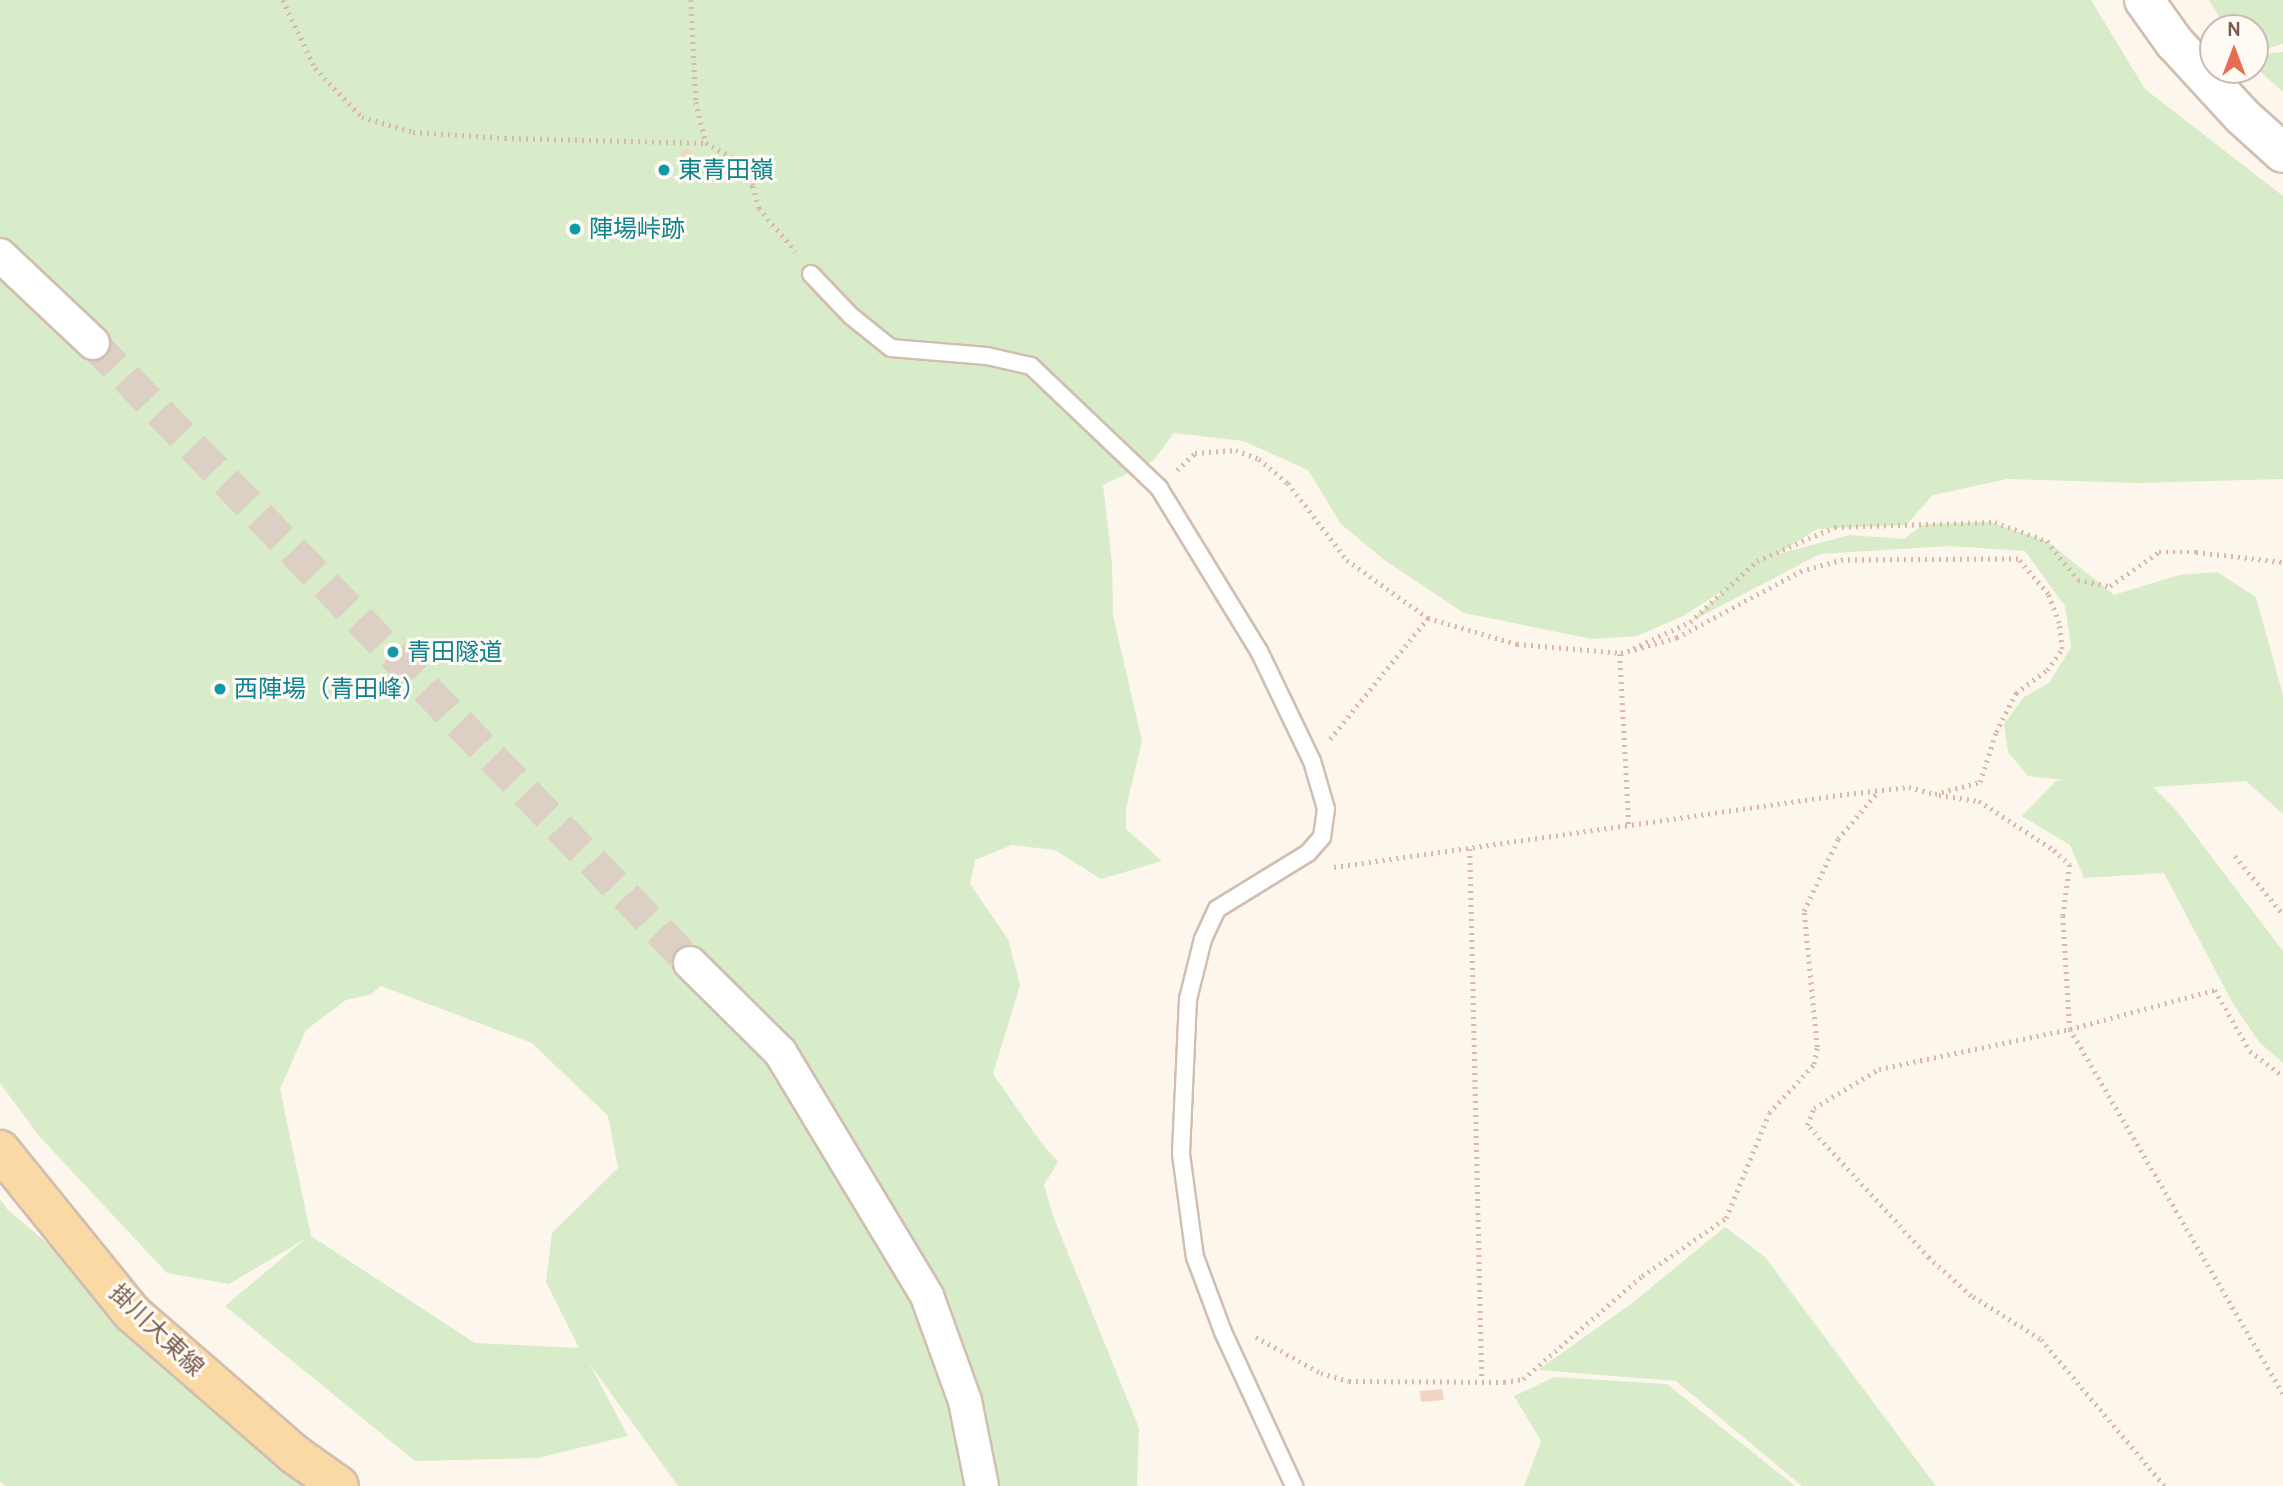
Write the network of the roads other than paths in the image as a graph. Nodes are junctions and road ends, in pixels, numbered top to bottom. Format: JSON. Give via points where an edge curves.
{"nodes":[{"id":1,"x":2144,"y":0,"type":"edge"},
{"id":2,"x":2283,"y":153,"type":"edge"},
{"id":3,"x":0,"y":255,"type":"edge"},
{"id":4,"x":811,"y":274,"type":"road end"},
{"id":5,"x":93,"y":343,"type":"tunnel mouth"},
{"id":6,"x":690,"y":963,"type":"tunnel mouth"},
{"id":7,"x":0,"y":1150,"type":"edge"},
{"id":8,"x":339,"y":1486,"type":"edge"},
{"id":9,"x":982,"y":1486,"type":"edge"},
{"id":10,"x":1294,"y":1486,"type":"edge"}],
"edges":[{"from":1,"to":2,"type":"street","via":[[2174,43],[2242,117]]},
{"from":3,"to":5,"type":"street"},
{"from":4,"to":10,"type":"lane","via":[[851,316],[891,348],[987,356],[1031,366],[1159,488],[1259,651],[1312,761],[1326,809],[1322,837],[1308,853],[1217,909],[1203,939],[1188,999],[1181,1154],[1195,1257],[1223,1332]]},
{"from":6,"to":9,"type":"street","via":[[780,1052],[927,1296],[965,1401]]},
{"from":7,"to":8,"type":"main road","name":"掛川大東線","via":[[132,1313],[294,1454]]}]}
